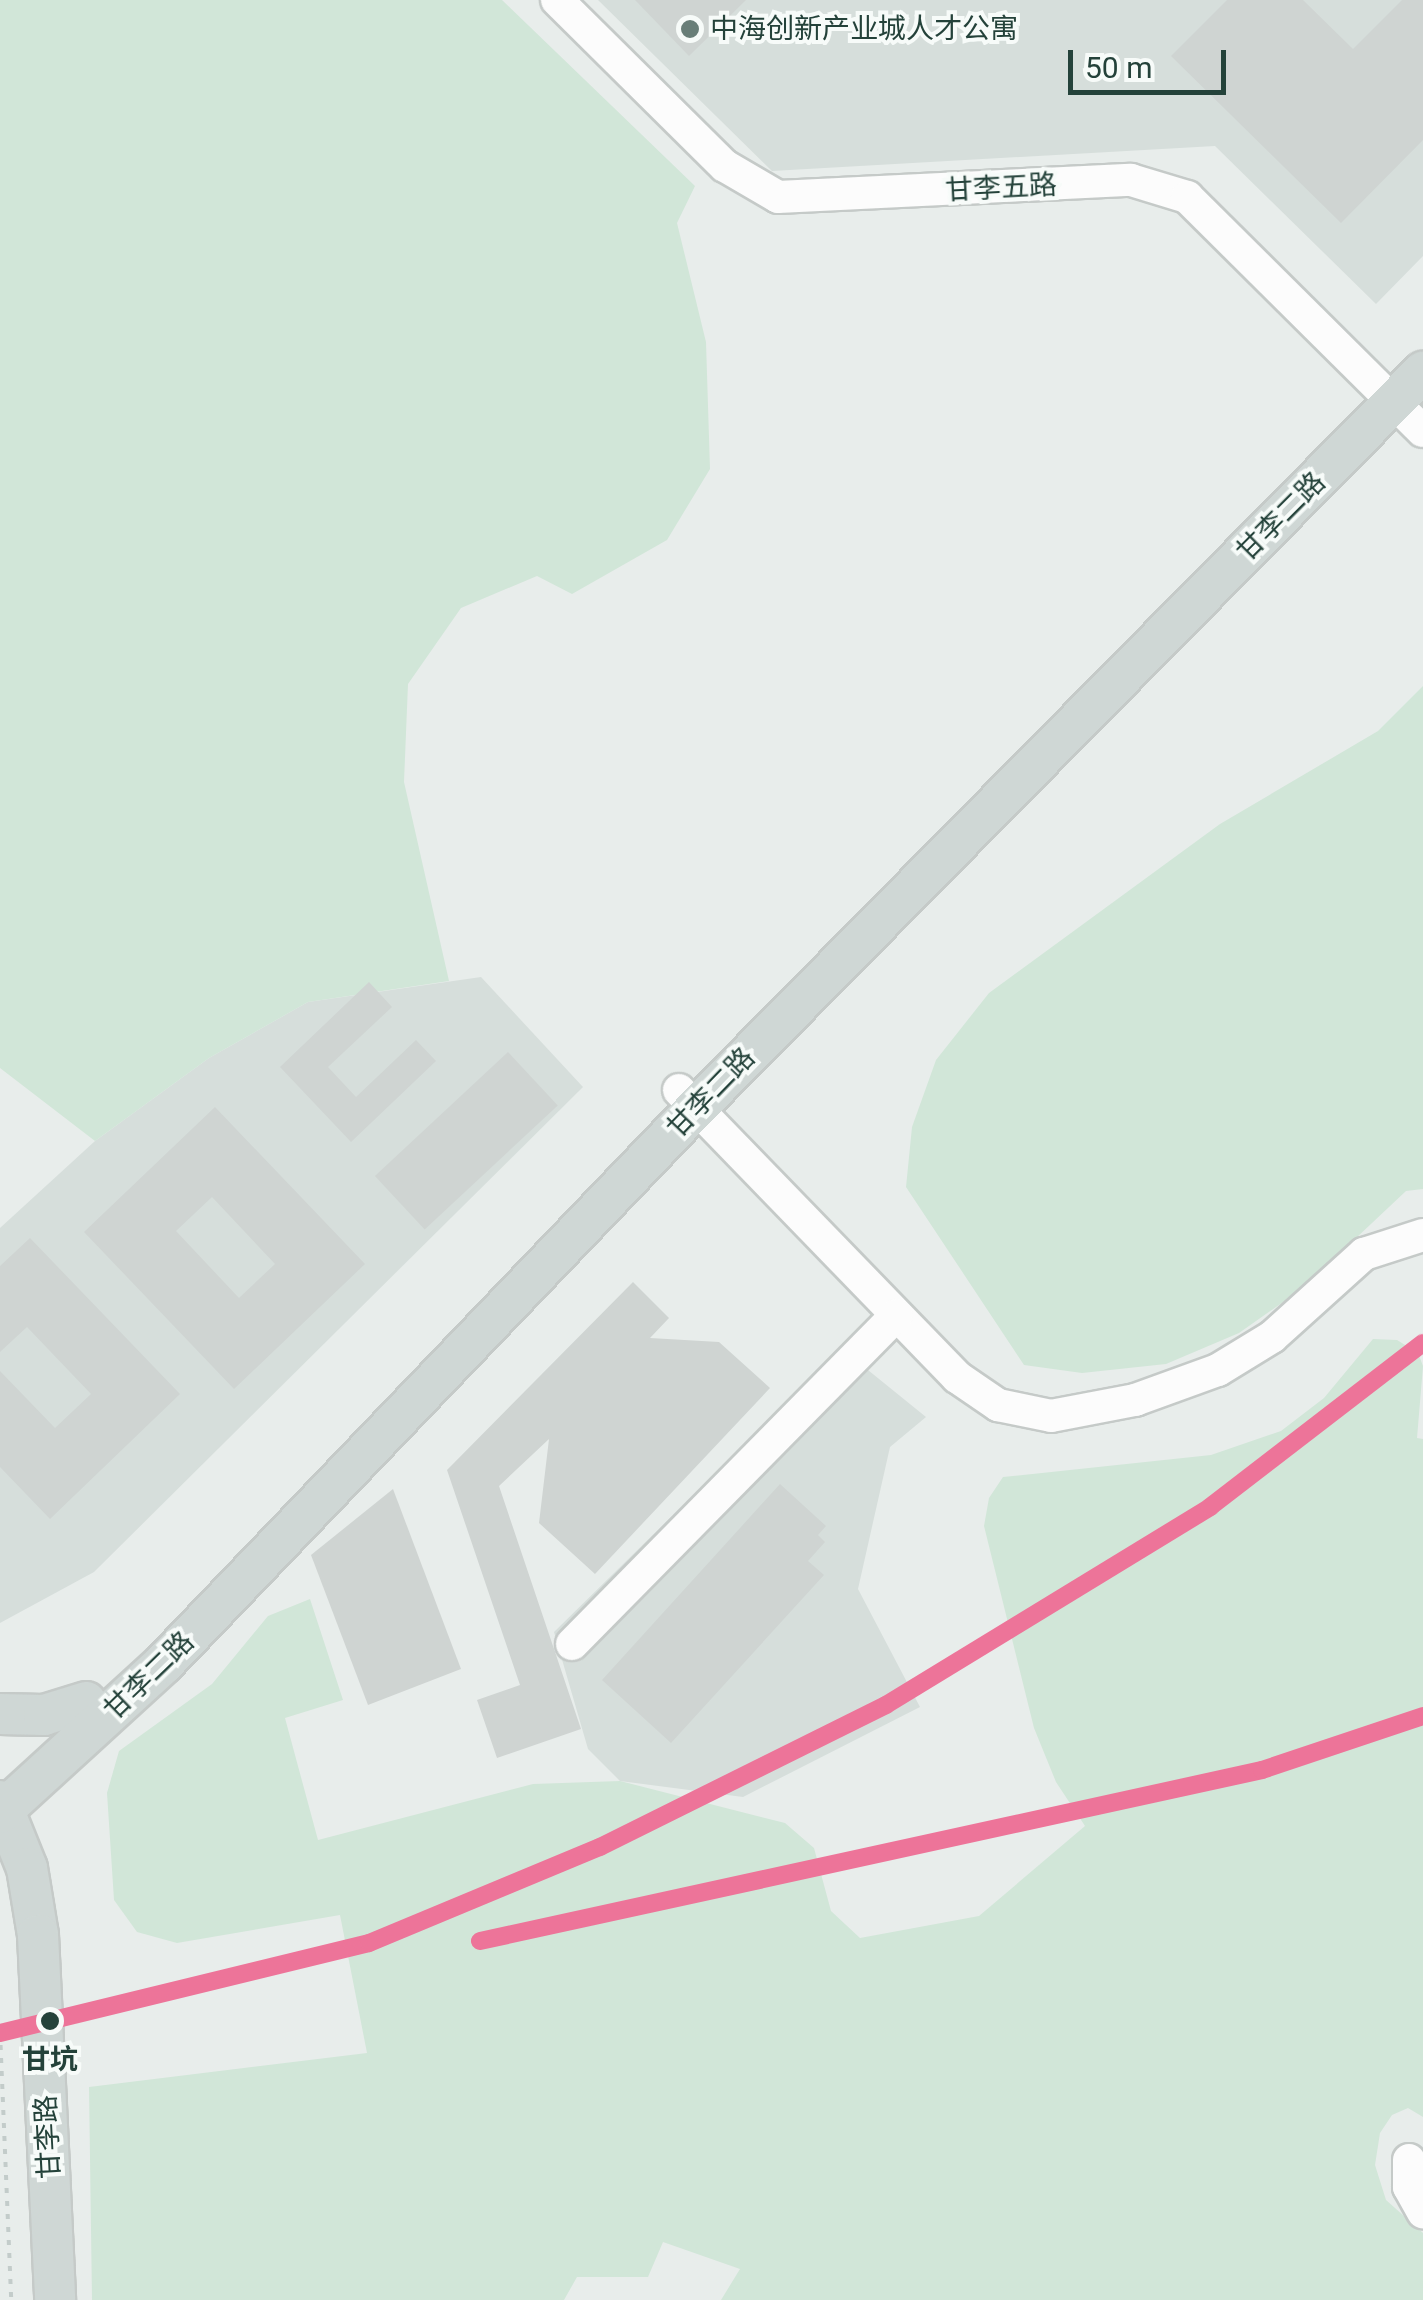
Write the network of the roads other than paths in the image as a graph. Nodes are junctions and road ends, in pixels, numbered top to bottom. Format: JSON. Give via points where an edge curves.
{"nodes":[{"id":1,"x":558,"y":0,"type":"edge"},
{"id":2,"x":1423,"y":339,"type":"edge"},
{"id":3,"x":1423,"y":372,"type":"edge"},
{"id":4,"x":1386,"y":393,"type":"junction"},
{"id":5,"x":1423,"y":431,"type":"edge"},
{"id":6,"x":687,"y":1099,"type":"junction"},
{"id":7,"x":1423,"y":1235,"type":"edge"},
{"id":8,"x":897,"y":1315,"type":"junction"},
{"id":9,"x":572,"y":1644,"type":"dead end"},
{"id":10,"x":86,"y":1702,"type":"junction"},
{"id":11,"x":0,"y":1714,"type":"edge"},
{"id":12,"x":1,"y":1800,"type":"edge"},
{"id":13,"x":0,"y":1867,"type":"edge"},
{"id":14,"x":1409,"y":2160,"type":"dead end"},
{"id":15,"x":1423,"y":2212,"type":"edge"},
{"id":16,"x":35,"y":2300,"type":"edge"},
{"id":17,"x":56,"y":2300,"type":"edge"}],
"edges":[{"from":1,"to":4,"type":"street","name":"甘李五路","via":[[725,166],[778,196],[1131,180],[1173,191],[1210,214]]},
{"from":2,"to":4,"type":"main road","name":"甘李二路"},
{"from":3,"to":4,"type":"main road","name":"甘李二路"},
{"from":4,"to":5,"type":"street","name":"甘李五路"},
{"from":4,"to":6,"type":"main road","name":"甘李二路"},
{"from":6,"to":8,"type":"street"},
{"from":6,"to":10,"type":"main road","name":"甘李二路"},
{"from":6,"to":12,"type":"main road","name":"甘李二路","via":[[164,1664]]},
{"from":7,"to":8,"type":"street","via":[[1364,1254],[1272,1337],[1218,1370],[1135,1400],[1051,1416],[998,1405],[957,1377]]},
{"from":8,"to":9,"type":"street"},
{"from":10,"to":11,"type":"main road","via":[[44,1715]]},
{"from":10,"to":12,"type":"main road","name":"甘李二路"},
{"from":12,"to":17,"type":"main road","name":"甘李路","via":[[27,1868],[38,1935]]},
{"from":13,"to":16,"type":"main road","name":"甘李路","via":[[11,1935]]},
{"from":14,"to":15,"type":"street","via":[[1409,2187]]}]}
